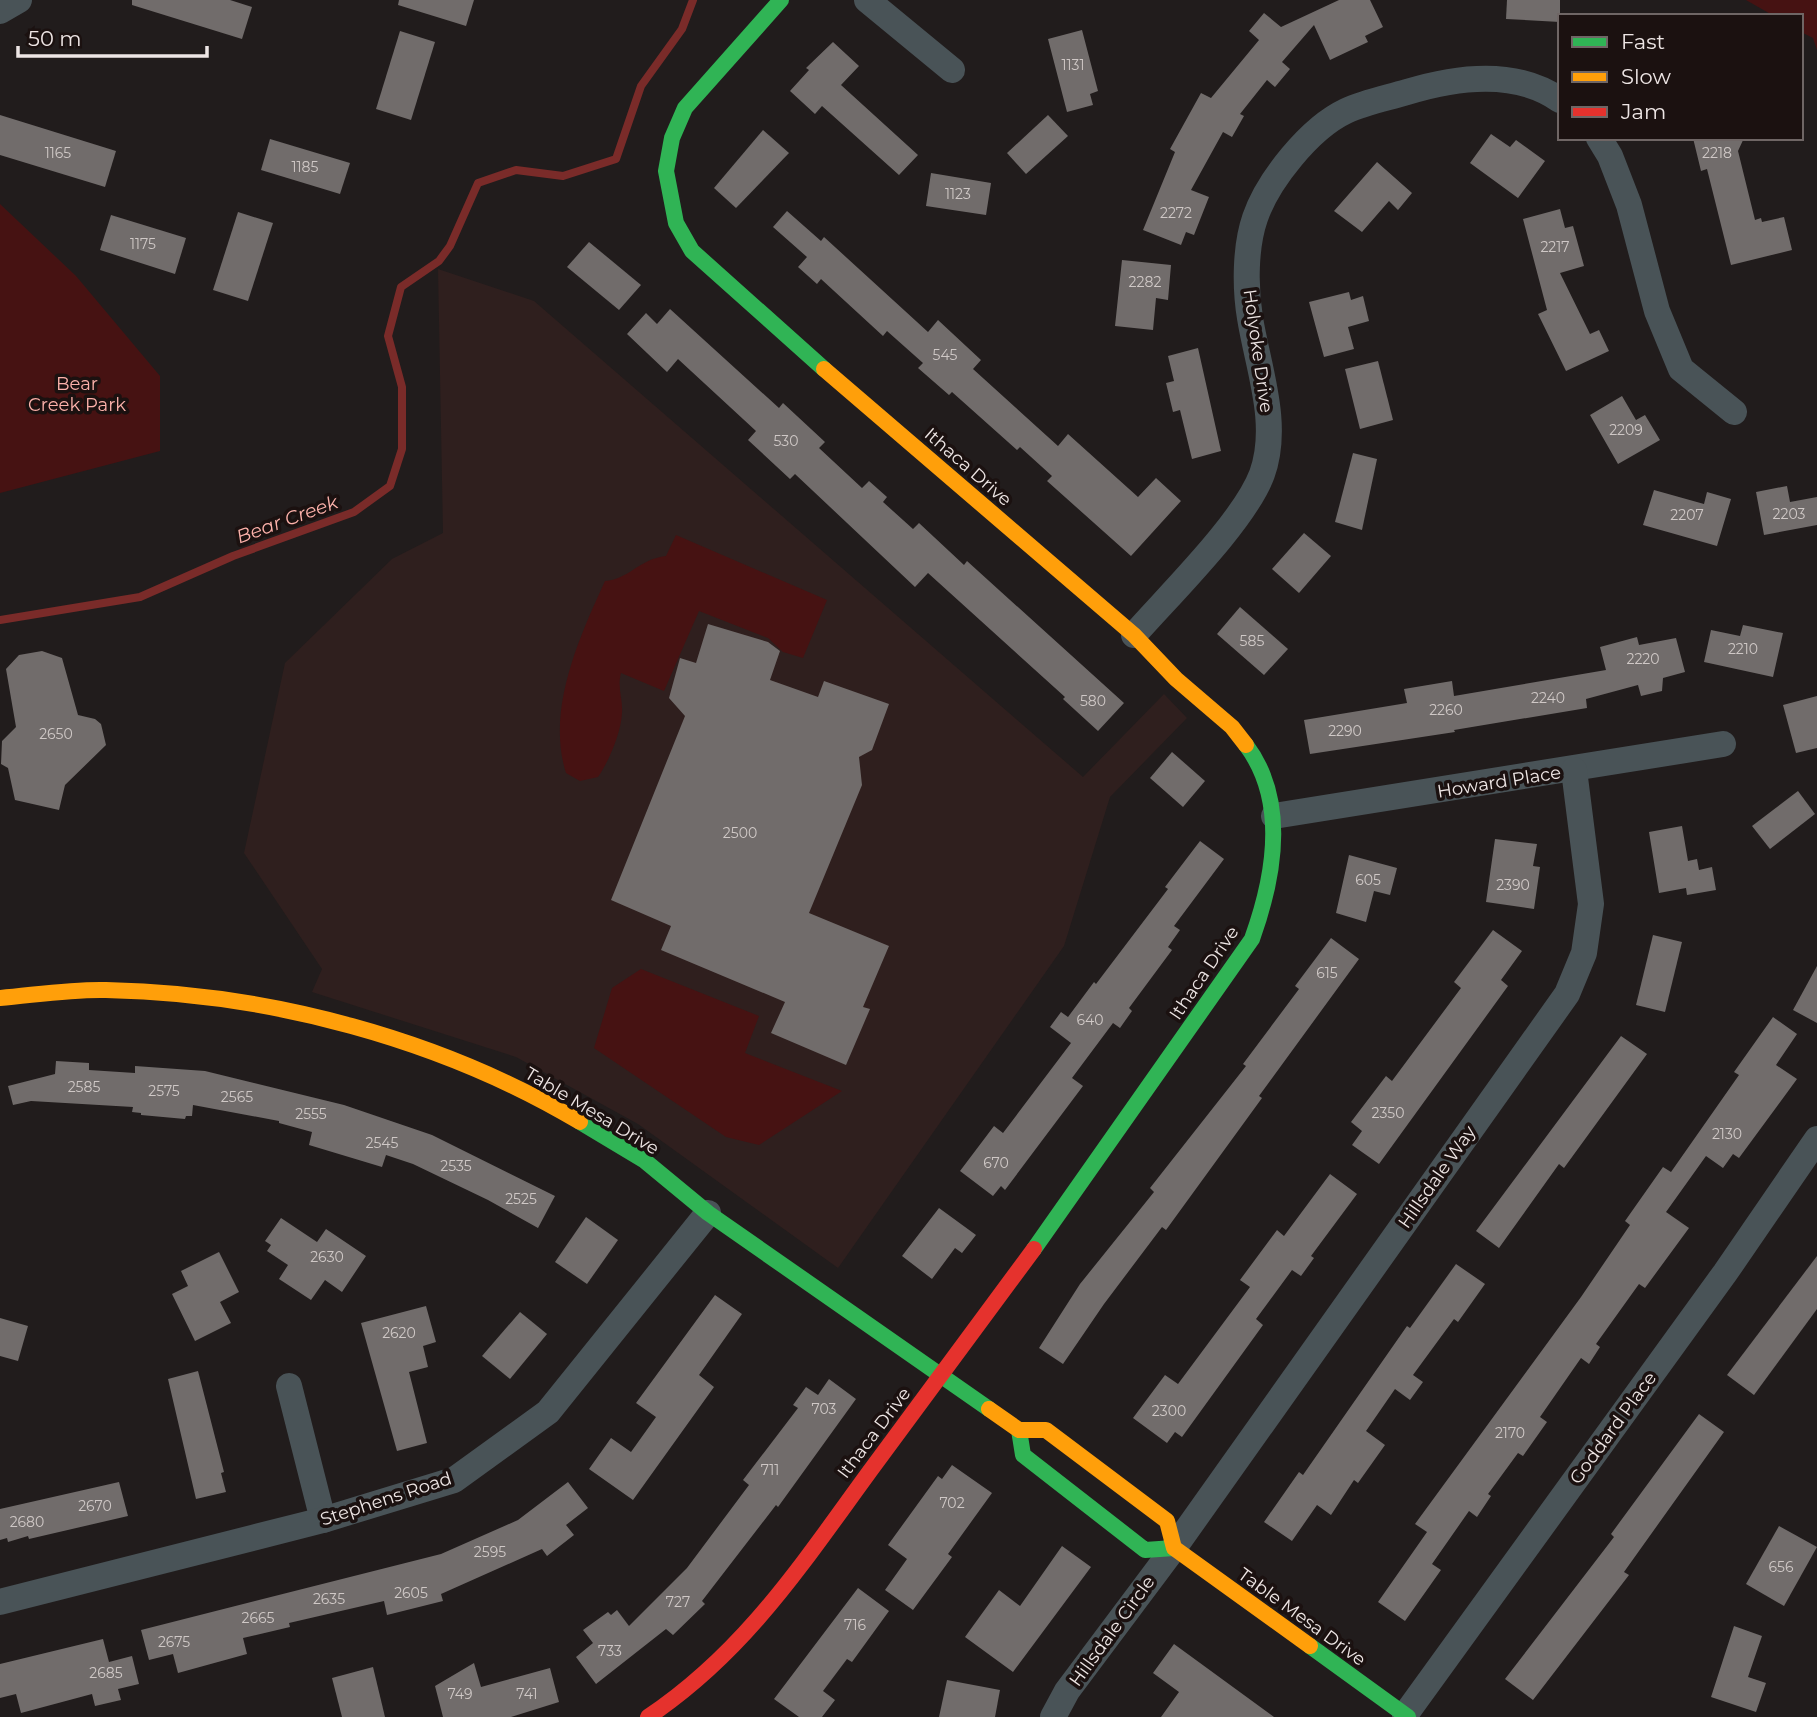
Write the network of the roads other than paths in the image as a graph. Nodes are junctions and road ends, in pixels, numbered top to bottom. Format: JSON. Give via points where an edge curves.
{"nodes":[{"id":1,"x":19,"y":0,"type":"edge"},
{"id":2,"x":781,"y":0,"type":"edge"},
{"id":3,"x":867,"y":0,"type":"edge"},
{"id":4,"x":0,"y":11,"type":"edge"},
{"id":5,"x":952,"y":70,"type":"dead end"},
{"id":6,"x":1558,"y":99,"type":"edge"},
{"id":7,"x":1600,"y":140,"type":"edge"},
{"id":8,"x":1734,"y":412,"type":"dead end"},
{"id":9,"x":1134,"y":635,"type":"junction"},
{"id":10,"x":1723,"y":744,"type":"dead end"},
{"id":11,"x":1574,"y":770,"type":"junction"},
{"id":12,"x":1274,"y":817,"type":"junction"},
{"id":13,"x":0,"y":985,"type":"edge"},
{"id":14,"x":34,"y":993,"type":"junction"},
{"id":15,"x":0,"y":998,"type":"edge"},
{"id":16,"x":1817,"y":1139,"type":"edge"},
{"id":17,"x":708,"y":1213,"type":"junction"},
{"id":18,"x":941,"y":1377,"type":"junction"},
{"id":19,"x":289,"y":1385,"type":"dead end"},
{"id":20,"x":1019,"y":1430,"type":"junction"},
{"id":21,"x":323,"y":1520,"type":"junction"},
{"id":22,"x":1174,"y":1548,"type":"junction"},
{"id":23,"x":0,"y":1602,"type":"edge"},
{"id":24,"x":1406,"y":1716,"type":"edge"},
{"id":25,"x":648,"y":1717,"type":"edge"},
{"id":26,"x":1053,"y":1717,"type":"edge"}],
"edges":[{"from":1,"to":4,"type":"street"},
{"from":2,"to":9,"type":"street","name":"Ithaca Drive","via":[[685,108],[672,138],[666,171],[676,223],[692,251],[741,296]]},
{"from":3,"to":5,"type":"street"},
{"from":6,"to":9,"type":"street","name":"Holyoke Drive","via":[[1514,80],[1485,78],[1414,90],[1345,111],[1307,140],[1277,176],[1255,218],[1247,267],[1269,439],[1262,474],[1244,509]]},
{"from":7,"to":8,"type":"street","via":[[1629,205],[1657,311],[1681,369]]},
{"from":9,"to":12,"type":"street","name":"Ithaca Drive","via":[[1180,684],[1232,727],[1257,764]]},
{"from":10,"to":11,"type":"street","name":"Howard Place"},
{"from":11,"to":12,"type":"street","name":"Howard Place"},
{"from":11,"to":22,"type":"street","name":"Hillsdale Way","via":[[1591,904],[1584,953],[1567,994]]},
{"from":12,"to":18,"type":"street","name":"Ithaca Drive","via":[[1274,867],[1252,939]]},
{"from":13,"to":14,"type":"street","name":"Table Mesa Drive"},
{"from":14,"to":15,"type":"street","name":"Table Mesa Drive"},
{"from":14,"to":17,"type":"street","name":"Table Mesa Drive","via":[[177,994],[302,1013],[382,1036],[541,1099],[645,1161]]},
{"from":16,"to":24,"type":"street","name":"Goddard Place"},
{"from":17,"to":18,"type":"street","name":"Table Mesa Drive"},
{"from":17,"to":21,"type":"street","name":"Stephens Road","via":[[548,1412],[454,1480]]},
{"from":18,"to":20,"type":"street","name":"Table Mesa Drive"},
{"from":18,"to":25,"type":"street","name":"Ithaca Drive","via":[[752,1628],[714,1668]]},
{"from":19,"to":21,"type":"street"},
{"from":20,"to":22,"type":"street","name":"Table Mesa Drive","via":[[1046,1430],[1167,1521]]},
{"from":20,"to":22,"type":"street","via":[[1023,1455],[1145,1550]]},
{"from":21,"to":23,"type":"street","name":"Stephens Road"},
{"from":22,"to":24,"type":"street","name":"Table Mesa Drive"},
{"from":22,"to":26,"type":"street","name":"Hillsdale Circle"}]}
